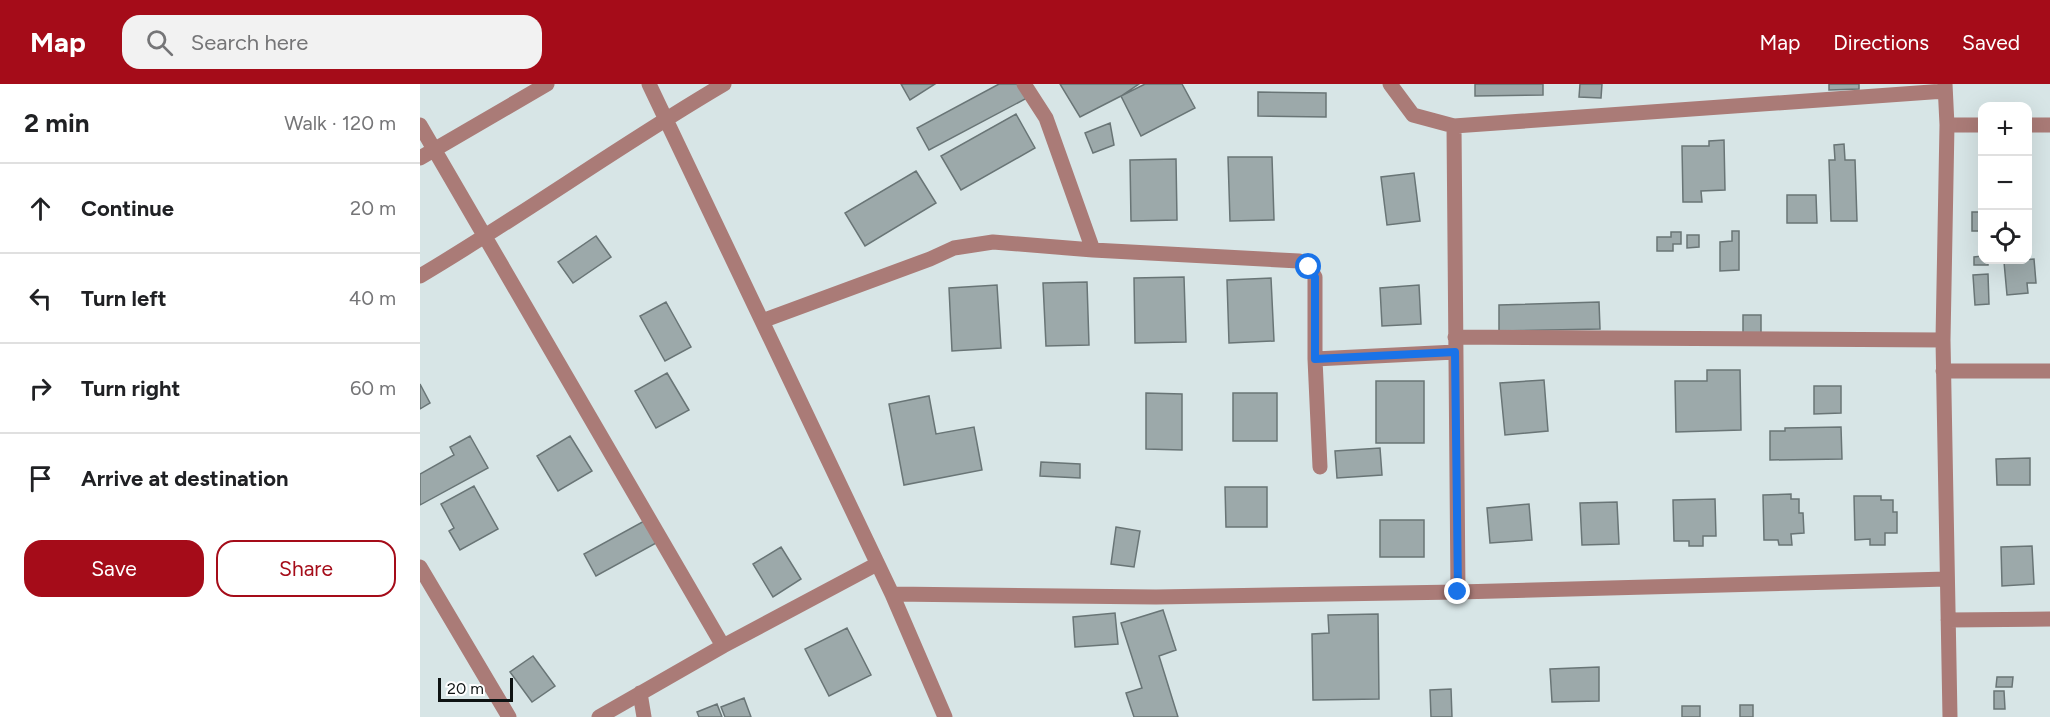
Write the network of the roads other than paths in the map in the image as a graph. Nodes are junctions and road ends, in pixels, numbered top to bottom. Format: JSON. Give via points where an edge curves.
{"nodes":[{"id":1,"x":547,"y":84,"type":"edge"},
{"id":2,"x":650,"y":84,"type":"edge"},
{"id":3,"x":723,"y":84,"type":"edge"},
{"id":4,"x":1390,"y":84,"type":"edge"},
{"id":5,"x":1031,"y":86,"type":"edge"},
{"id":6,"x":1945,"y":87,"type":"edge"},
{"id":7,"x":667,"y":118,"type":"junction"},
{"id":8,"x":420,"y":125,"type":"edge"},
{"id":9,"x":1947,"y":125,"type":"junction"},
{"id":10,"x":1978,"y":125,"type":"edge"},
{"id":11,"x":2032,"y":125,"type":"edge"},
{"id":12,"x":2050,"y":125,"type":"edge"},
{"id":13,"x":1454,"y":126,"type":"junction"},
{"id":14,"x":434,"y":149,"type":"junction"},
{"id":15,"x":420,"y":158,"type":"edge"},
{"id":16,"x":485,"y":238,"type":"junction"},
{"id":17,"x":1094,"y":250,"type":"junction"},
{"id":18,"x":420,"y":276,"type":"edge"},
{"id":19,"x":762,"y":321,"type":"junction"},
{"id":20,"x":1455,"y":337,"type":"junction"},
{"id":21,"x":1942,"y":340,"type":"junction"},
{"id":22,"x":1455,"y":352,"type":"junction"},
{"id":23,"x":1315,"y":359,"type":"junction"},
{"id":24,"x":1943,"y":371,"type":"junction"},
{"id":25,"x":2050,"y":371,"type":"edge"},
{"id":26,"x":1320,"y":467,"type":"dead end"},
{"id":27,"x":877,"y":564,"type":"junction"},
{"id":28,"x":420,"y":567,"type":"edge"},
{"id":29,"x":1947,"y":579,"type":"junction"},
{"id":30,"x":1458,"y":592,"type":"junction"},
{"id":31,"x":892,"y":594,"type":"junction"},
{"id":32,"x":2050,"y":619,"type":"edge"},
{"id":33,"x":1948,"y":620,"type":"junction"},
{"id":34,"x":723,"y":646,"type":"junction"},
{"id":35,"x":640,"y":693,"type":"junction"},
{"id":36,"x":509,"y":717,"type":"edge"},
{"id":37,"x":598,"y":717,"type":"edge"},
{"id":38,"x":644,"y":717,"type":"edge"},
{"id":39,"x":945,"y":717,"type":"edge"},
{"id":40,"x":1950,"y":717,"type":"edge"}],
"edges":[{"from":1,"to":14,"type":"street"},
{"from":2,"to":7,"type":"street"},
{"from":3,"to":7,"type":"street"},
{"from":4,"to":13,"type":"street","via":[[1413,115]]},
{"from":5,"to":17,"type":"street"},
{"from":6,"to":9,"type":"street"},
{"from":6,"to":13,"type":"street"},
{"from":7,"to":16,"type":"street"},
{"from":7,"to":19,"type":"street"},
{"from":8,"to":14,"type":"street"},
{"from":9,"to":10,"type":"street"},
{"from":9,"to":21,"type":"street"},
{"from":11,"to":12,"type":"street"},
{"from":13,"to":20,"type":"street"},
{"from":14,"to":15,"type":"street"},
{"from":14,"to":16,"type":"street"},
{"from":16,"to":18,"type":"street"},
{"from":16,"to":34,"type":"street"},
{"from":17,"to":19,"type":"street","via":[[993,242],[954,248]]},
{"from":17,"to":23,"type":"street","via":[[1299,261],[1315,277]]},
{"from":19,"to":27,"type":"street"},
{"from":20,"to":21,"type":"street"},
{"from":20,"to":22,"type":"street"},
{"from":21,"to":24,"type":"street"},
{"from":22,"to":23,"type":"street"},
{"from":22,"to":30,"type":"street"},
{"from":23,"to":26,"type":"street"},
{"from":24,"to":25,"type":"street"},
{"from":24,"to":29,"type":"street"},
{"from":27,"to":31,"type":"street"},
{"from":27,"to":34,"type":"street"},
{"from":28,"to":36,"type":"street"},
{"from":29,"to":30,"type":"street"},
{"from":29,"to":33,"type":"street"},
{"from":30,"to":31,"type":"street","via":[[1156,597]]},
{"from":31,"to":39,"type":"street"},
{"from":32,"to":33,"type":"street"},
{"from":33,"to":40,"type":"street"},
{"from":34,"to":35,"type":"street"},
{"from":35,"to":37,"type":"street"},
{"from":35,"to":38,"type":"street"}]}
